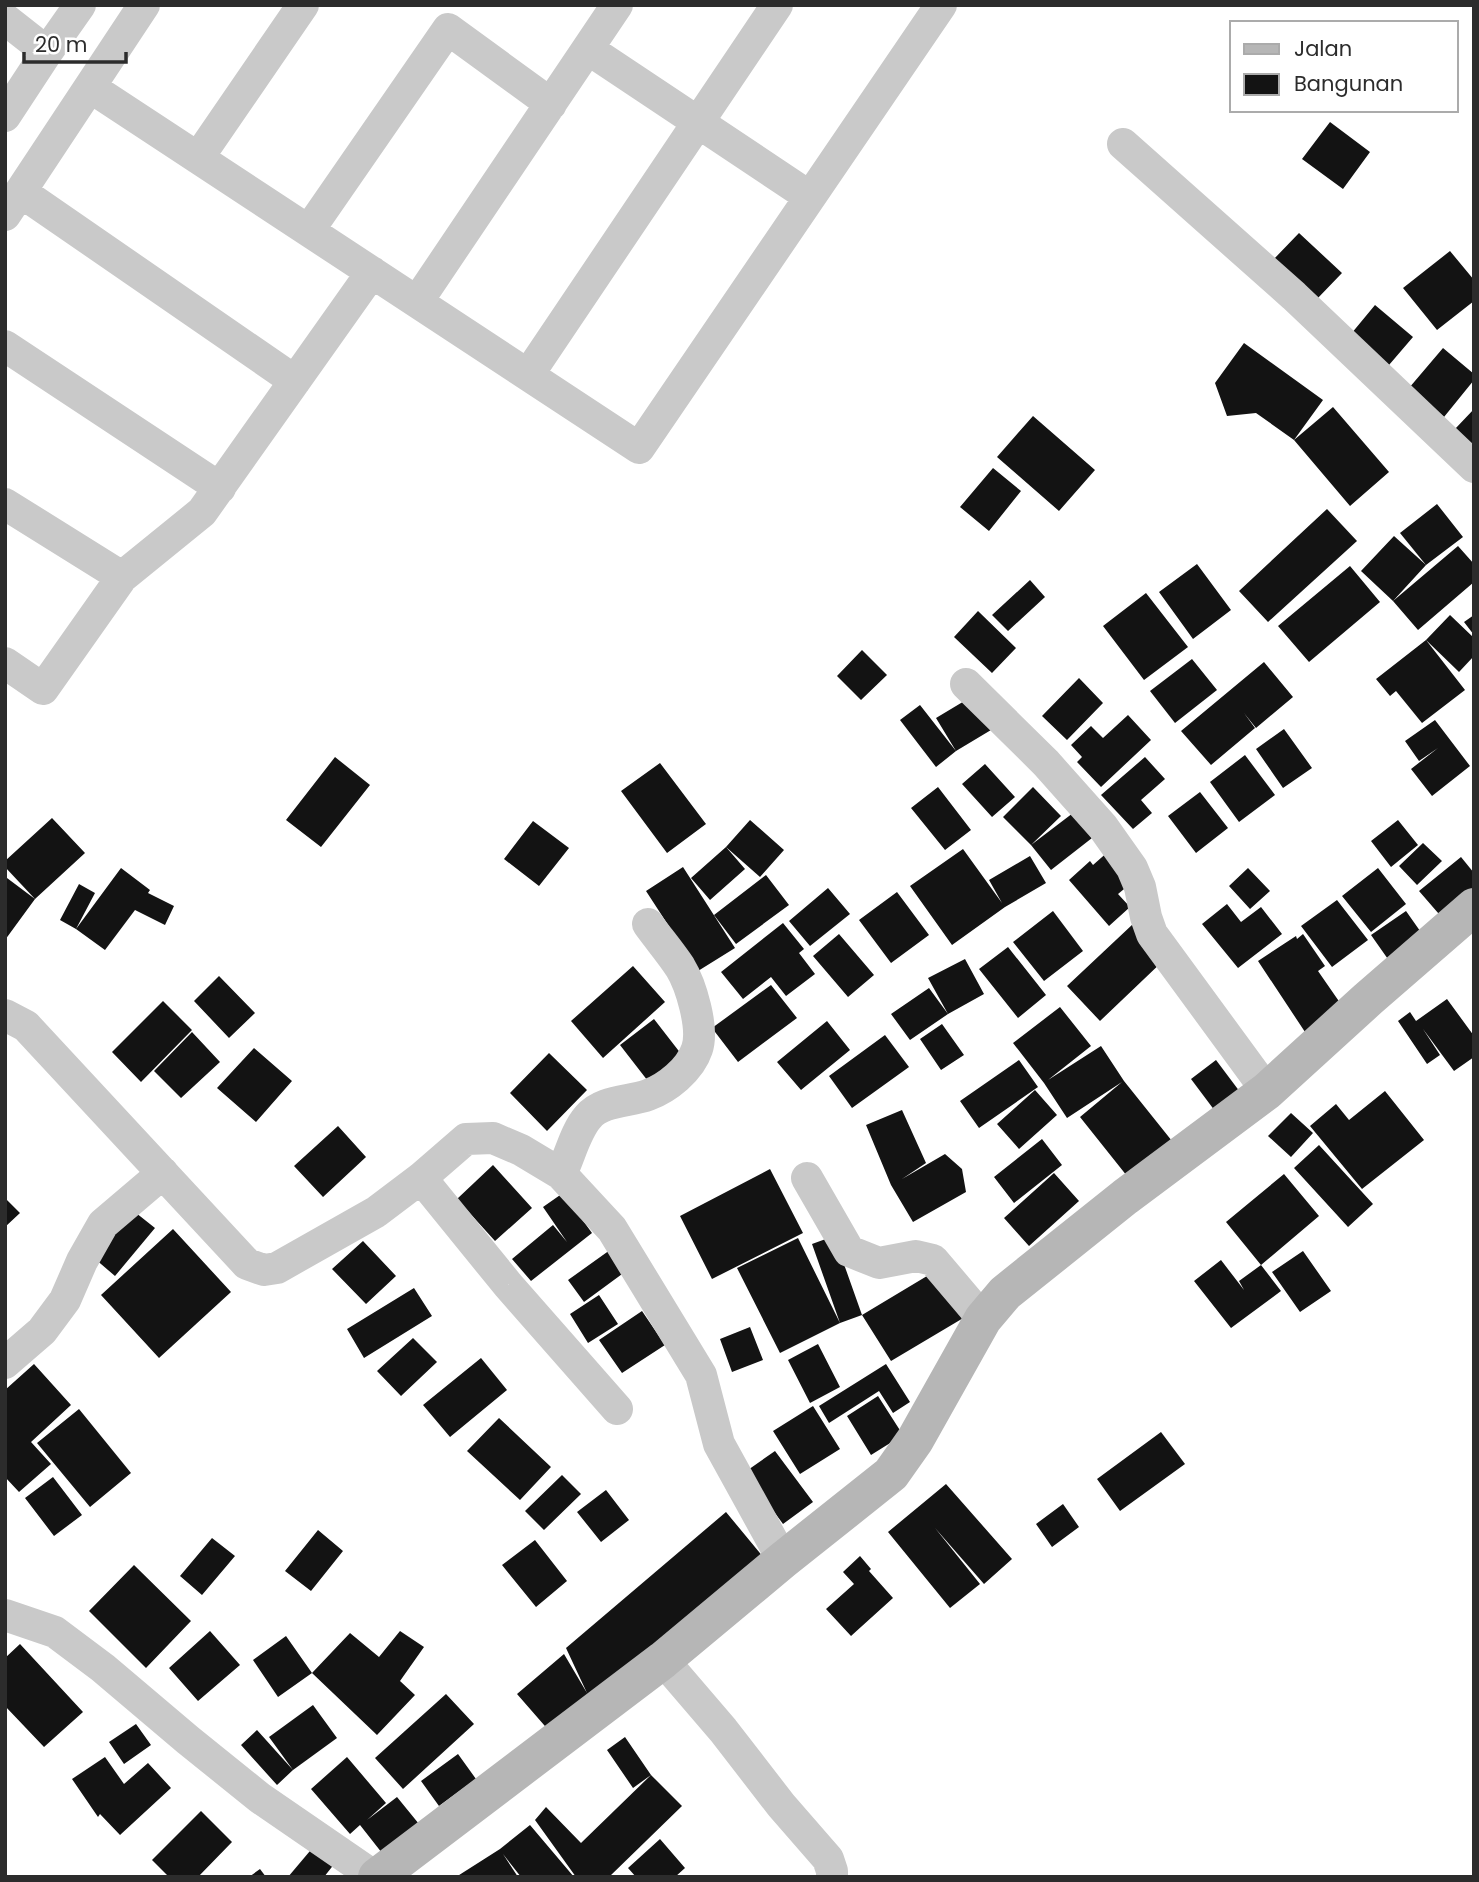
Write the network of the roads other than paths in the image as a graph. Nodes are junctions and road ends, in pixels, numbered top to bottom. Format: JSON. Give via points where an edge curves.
{"nodes":[{"id":1,"x":80,"y":5,"type":"edge"},
{"id":2,"x":144,"y":5,"type":"edge"},
{"id":3,"x":303,"y":5,"type":"edge"},
{"id":4,"x":617,"y":5,"type":"edge"},
{"id":5,"x":777,"y":5,"type":"edge"},
{"id":6,"x":942,"y":5,"type":"edge"},
{"id":7,"x":455,"y":17,"type":"edge"},
{"id":8,"x":5,"y":19,"type":"edge"},
{"id":9,"x":587,"y":49,"type":"junction"},
{"id":10,"x":47,"y":52,"type":"junction"},
{"id":11,"x":90,"y":86,"type":"junction"},
{"id":12,"x":551,"y":104,"type":"junction"},
{"id":13,"x":5,"y":116,"type":"edge"},
{"id":14,"x":698,"y":122,"type":"junction"},
{"id":15,"x":1123,"y":144,"type":"dead end"},
{"id":16,"x":198,"y":158,"type":"junction"},
{"id":17,"x":810,"y":197,"type":"junction"},
{"id":18,"x":13,"y":203,"type":"edge"},
{"id":19,"x":309,"y":230,"type":"junction"},
{"id":20,"x":372,"y":272,"type":"junction"},
{"id":21,"x":417,"y":302,"type":"junction"},
{"id":22,"x":5,"y":346,"type":"edge"},
{"id":23,"x":528,"y":375,"type":"junction"},
{"id":24,"x":295,"y":381,"type":"junction"},
{"id":25,"x":1474,"y":467,"type":"edge"},
{"id":26,"x":220,"y":488,"type":"junction"},
{"id":27,"x":5,"y":504,"type":"edge"},
{"id":28,"x":122,"y":577,"type":"junction"},
{"id":29,"x":5,"y":663,"type":"edge"},
{"id":30,"x":966,"y":684,"type":"dead end"},
{"id":31,"x":1474,"y":907,"type":"edge"},
{"id":32,"x":648,"y":924,"type":"dead end"},
{"id":33,"x":5,"y":1015,"type":"edge"},
{"id":34,"x":1267,"y":1091,"type":"junction"},
{"id":35,"x":163,"y":1173,"type":"junction"},
{"id":36,"x":561,"y":1174,"type":"junction"},
{"id":37,"x":421,"y":1178,"type":"junction"},
{"id":38,"x":807,"y":1178,"type":"dead end"},
{"id":39,"x":983,"y":1319,"type":"junction"},
{"id":40,"x":5,"y":1363,"type":"edge"},
{"id":41,"x":617,"y":1409,"type":"dead end"},
{"id":42,"x":783,"y":1560,"type":"junction"},
{"id":43,"x":5,"y":1615,"type":"edge"},
{"id":44,"x":663,"y":1660,"type":"junction"},
{"id":45,"x":376,"y":1877,"type":"edge"},
{"id":46,"x":832,"y":1877,"type":"edge"}],
"edges":[{"from":1,"to":10,"type":"street"},
{"from":2,"to":11,"type":"street"},
{"from":3,"to":16,"type":"street"},
{"from":4,"to":9,"type":"street"},
{"from":5,"to":14,"type":"street"},
{"from":6,"to":17,"type":"street"},
{"from":7,"to":12,"type":"street"},
{"from":7,"to":19,"type":"street"},
{"from":8,"to":10,"type":"street"},
{"from":9,"to":12,"type":"street"},
{"from":9,"to":14,"type":"street"},
{"from":10,"to":13,"type":"street"},
{"from":11,"to":16,"type":"street"},
{"from":11,"to":18,"type":"street"},
{"from":12,"to":21,"type":"street"},
{"from":14,"to":17,"type":"street"},
{"from":14,"to":23,"type":"street"},
{"from":15,"to":25,"type":"street","via":[[1294,296]]},
{"from":16,"to":19,"type":"street"},
{"from":17,"to":23,"type":"street","via":[[639,448]]},
{"from":18,"to":24,"type":"street"},
{"from":19,"to":20,"type":"street"},
{"from":20,"to":21,"type":"street"},
{"from":20,"to":24,"type":"street"},
{"from":21,"to":23,"type":"street"},
{"from":22,"to":26,"type":"street"},
{"from":24,"to":26,"type":"street"},
{"from":26,"to":28,"type":"street","via":[[202,512]]},
{"from":27,"to":28,"type":"street"},
{"from":28,"to":29,"type":"street","via":[[43,689]]},
{"from":30,"to":34,"type":"street","via":[[1103,827],[1132,868],[1153,934]]},
{"from":31,"to":34,"type":"main road"},
{"from":32,"to":36,"type":"street","via":[[681,969],[694,1000],[698,1048],[690,1064],[668,1084],[589,1115]]},
{"from":33,"to":35,"type":"street","via":[[26,1026]]},
{"from":34,"to":39,"type":"main road","via":[[1058,1249],[1005,1293]]},
{"from":35,"to":37,"type":"street","via":[[247,1264],[264,1270],[276,1268],[376,1212]]},
{"from":35,"to":40,"type":"street","via":[[103,1224],[65,1300],[42,1331]]},
{"from":36,"to":37,"type":"street","via":[[493,1138],[466,1139]]},
{"from":36,"to":42,"type":"street","via":[[612,1229],[701,1375],[719,1444]]},
{"from":37,"to":41,"type":"street"},
{"from":38,"to":39,"type":"street","via":[[849,1251],[879,1263],[916,1256],[933,1260]]},
{"from":39,"to":42,"type":"main road","via":[[891,1474]]},
{"from":42,"to":44,"type":"main road"},
{"from":43,"to":45,"type":"street","via":[[55,1632],[260,1798]]},
{"from":44,"to":45,"type":"main road"},
{"from":44,"to":46,"type":"street","via":[[828,1859]]}]}
